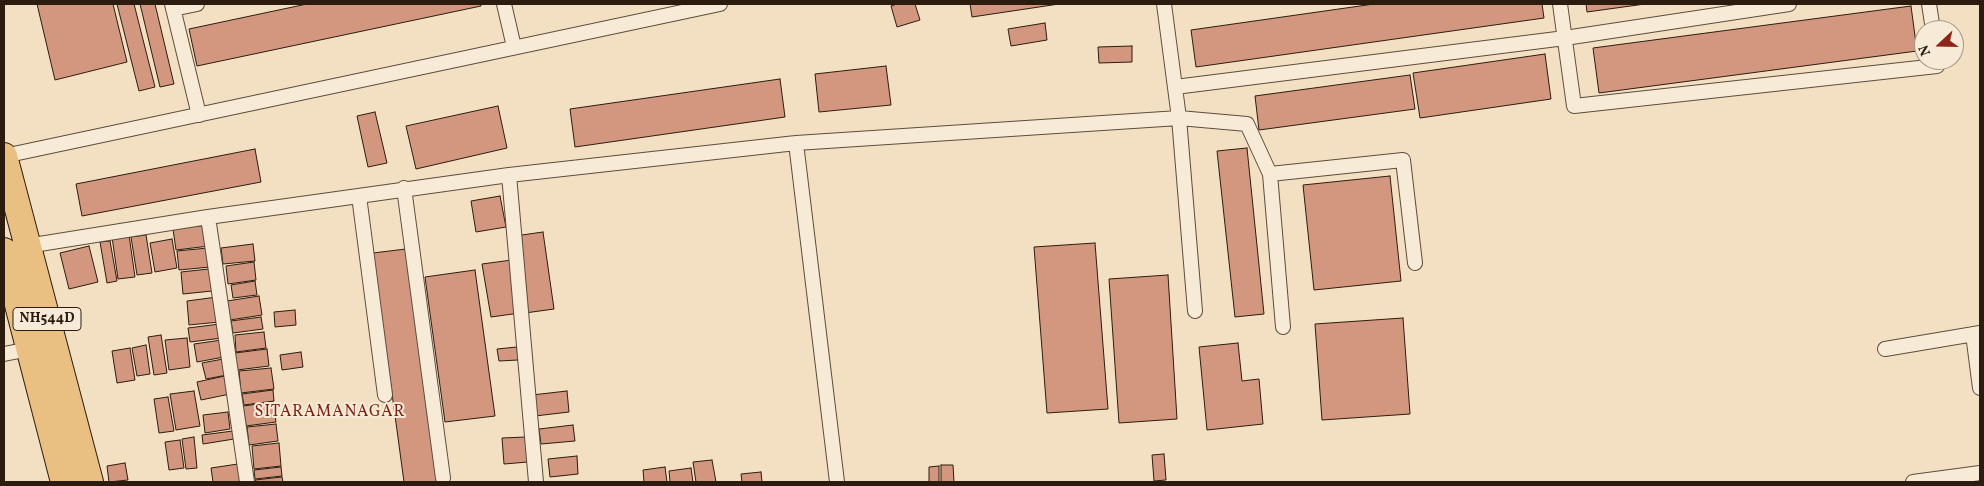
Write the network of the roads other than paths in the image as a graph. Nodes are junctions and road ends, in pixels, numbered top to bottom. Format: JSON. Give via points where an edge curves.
{"nodes":[{"id":1,"x":197,"y":4,"type":"edge"},
{"id":2,"x":504,"y":4,"type":"edge"},
{"id":3,"x":720,"y":4,"type":"edge"},
{"id":4,"x":1164,"y":4,"type":"edge"},
{"id":5,"x":1169,"y":4,"type":"edge"},
{"id":6,"x":1560,"y":4,"type":"edge"},
{"id":7,"x":1789,"y":4,"type":"edge"},
{"id":8,"x":1929,"y":4,"type":"edge"},
{"id":9,"x":172,"y":6,"type":"edge"},
{"id":10,"x":1931,"y":20,"type":"edge"},
{"id":11,"x":1565,"y":38,"type":"junction"},
{"id":12,"x":514,"y":47,"type":"junction"},
{"id":13,"x":1914,"y":69,"type":"edge"},
{"id":14,"x":1175,"y":87,"type":"junction"},
{"id":15,"x":199,"y":115,"type":"junction"},
{"id":16,"x":1179,"y":118,"type":"junction"},
{"id":17,"x":796,"y":143,"type":"junction"},
{"id":18,"x":4,"y":156,"type":"edge"},
{"id":19,"x":1270,"y":174,"type":"junction"},
{"id":20,"x":509,"y":175,"type":"junction"},
{"id":21,"x":404,"y":188,"type":"junction"},
{"id":22,"x":359,"y":196,"type":"junction"},
{"id":23,"x":208,"y":217,"type":"junction"},
{"id":24,"x":16,"y":248,"type":"edge"},
{"id":25,"x":1414,"y":262,"type":"dead end"},
{"id":26,"x":1195,"y":311,"type":"dead end"},
{"id":27,"x":1283,"y":328,"type":"dead end"},
{"id":28,"x":1977,"y":334,"type":"edge"},
{"id":29,"x":29,"y":349,"type":"junction"},
{"id":30,"x":1885,"y":349,"type":"dead end"},
{"id":31,"x":4,"y":354,"type":"edge"},
{"id":32,"x":1980,"y":388,"type":"edge"},
{"id":33,"x":385,"y":395,"type":"dead end"},
{"id":34,"x":1980,"y":473,"type":"edge"},
{"id":35,"x":443,"y":478,"type":"dead end"},
{"id":36,"x":64,"y":482,"type":"edge"},
{"id":37,"x":90,"y":482,"type":"edge"},
{"id":38,"x":247,"y":482,"type":"edge"},
{"id":39,"x":536,"y":482,"type":"edge"},
{"id":40,"x":838,"y":482,"type":"edge"},
{"id":41,"x":1913,"y":482,"type":"edge"}],
"edges":[{"from":1,"to":9,"type":"street"},
{"from":2,"to":12,"type":"street"},
{"from":3,"to":12,"type":"street"},
{"from":4,"to":5,"type":"street"},
{"from":4,"to":14,"type":"street"},
{"from":6,"to":11,"type":"street"},
{"from":7,"to":11,"type":"street"},
{"from":8,"to":10,"type":"street"},
{"from":9,"to":15,"type":"street"},
{"from":11,"to":13,"type":"street","via":[[1574,106]]},
{"from":11,"to":14,"type":"street"},
{"from":12,"to":15,"type":"street"},
{"from":14,"to":16,"type":"street"},
{"from":15,"to":18,"type":"street"},
{"from":16,"to":17,"type":"street"},
{"from":16,"to":19,"type":"street","via":[[1247,124]]},
{"from":16,"to":26,"type":"street"},
{"from":17,"to":20,"type":"street"},
{"from":17,"to":40,"type":"street"},
{"from":18,"to":24,"type":"highway","number":"NH544D"},
{"from":19,"to":25,"type":"street","via":[[1403,160]]},
{"from":19,"to":27,"type":"street"},
{"from":20,"to":21,"type":"street"},
{"from":20,"to":39,"type":"street"},
{"from":21,"to":22,"type":"street"},
{"from":21,"to":35,"type":"street"},
{"from":22,"to":23,"type":"street"},
{"from":22,"to":33,"type":"street"},
{"from":23,"to":24,"type":"street"},
{"from":23,"to":38,"type":"street"},
{"from":24,"to":29,"type":"highway","number":"NH544D"},
{"from":24,"to":37,"type":"highway","number":"NH544D"},
{"from":28,"to":30,"type":"street"},
{"from":28,"to":32,"type":"street"},
{"from":29,"to":31,"type":"street"},
{"from":29,"to":36,"type":"highway","number":"NH544D"},
{"from":34,"to":41,"type":"street"}]}
